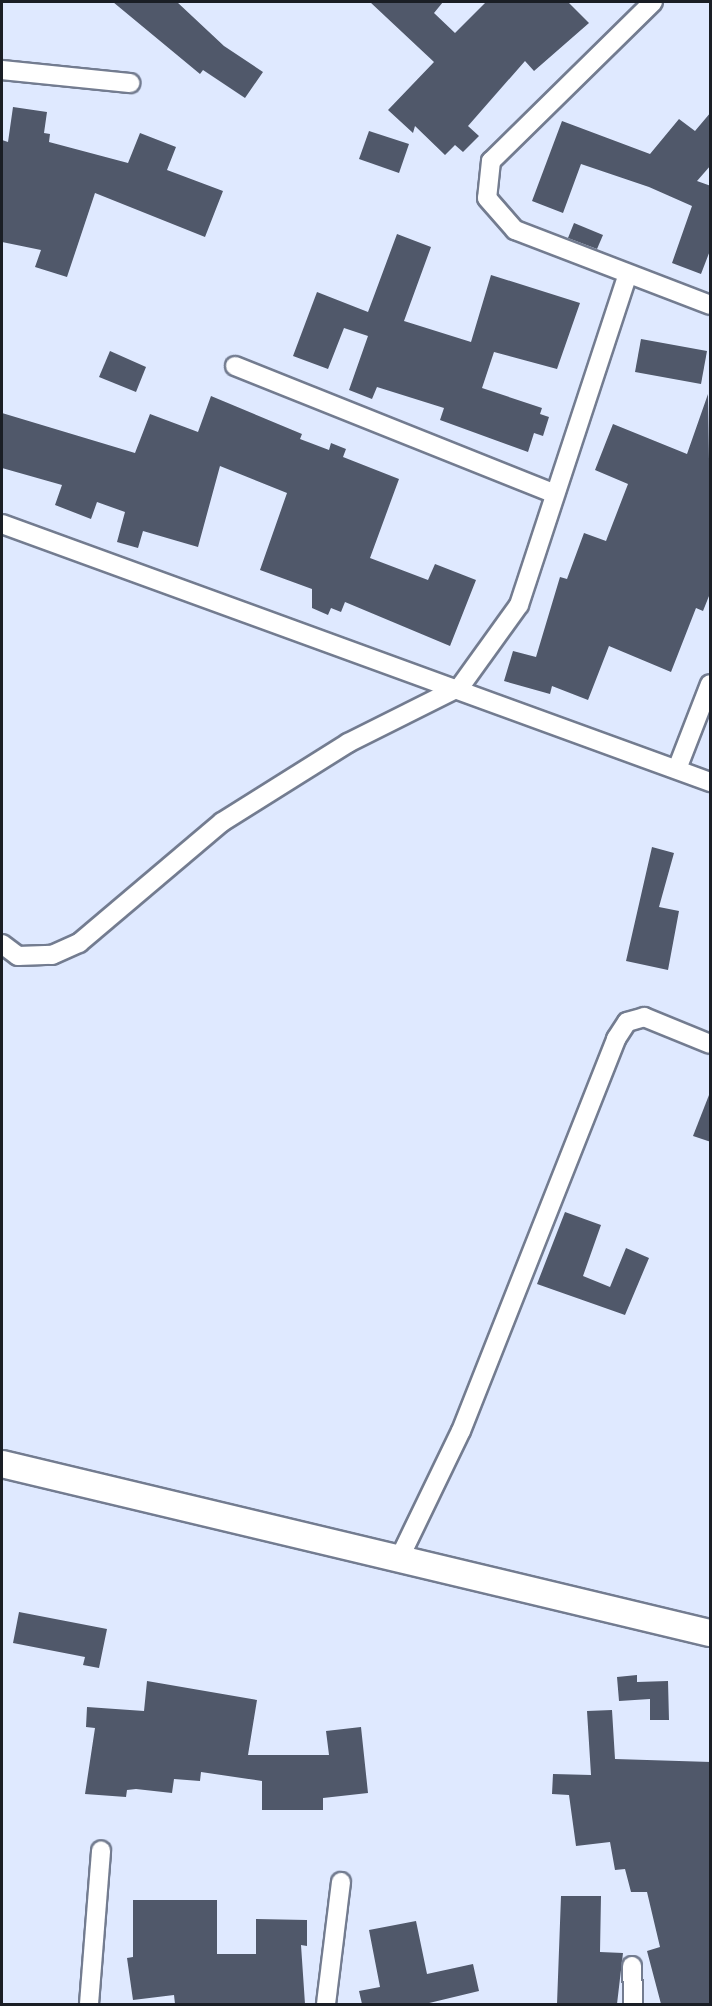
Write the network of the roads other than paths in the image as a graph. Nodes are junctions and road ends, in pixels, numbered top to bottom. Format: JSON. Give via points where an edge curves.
{"nodes":[{"id":1,"x":653,"y":2,"type":"edge"},
{"id":2,"x":2,"y":70,"type":"edge"},
{"id":3,"x":130,"y":83,"type":"dead end"},
{"id":4,"x":627,"y":277,"type":"junction"},
{"id":5,"x":711,"y":306,"type":"edge"},
{"id":6,"x":234,"y":366,"type":"dead end"},
{"id":7,"x":552,"y":493,"type":"junction"},
{"id":8,"x":2,"y":524,"type":"edge"},
{"id":9,"x":711,"y":684,"type":"edge"},
{"id":10,"x":460,"y":687,"type":"junction"},
{"id":11,"x":677,"y":769,"type":"junction"},
{"id":12,"x":711,"y":782,"type":"edge"},
{"id":13,"x":2,"y":945,"type":"edge"},
{"id":14,"x":711,"y":1044,"type":"edge"},
{"id":15,"x":2,"y":1464,"type":"edge"},
{"id":16,"x":400,"y":1557,"type":"junction"},
{"id":17,"x":711,"y":1632,"type":"edge"},
{"id":18,"x":101,"y":1850,"type":"dead end"},
{"id":19,"x":341,"y":1882,"type":"dead end"},
{"id":20,"x":632,"y":1966,"type":"dead end"},
{"id":21,"x":89,"y":2004,"type":"edge"},
{"id":22,"x":326,"y":2004,"type":"edge"},
{"id":23,"x":633,"y":2004,"type":"edge"}],
"edges":[{"from":1,"to":4,"type":"street","via":[[491,161],[485,182],[487,198],[515,230]]},
{"from":2,"to":3,"type":"street"},
{"from":4,"to":5,"type":"street"},
{"from":4,"to":7,"type":"street"},
{"from":6,"to":7,"type":"street"},
{"from":7,"to":10,"type":"street","via":[[519,605]]},
{"from":8,"to":10,"type":"street"},
{"from":9,"to":11,"type":"street"},
{"from":10,"to":11,"type":"street"},
{"from":10,"to":13,"type":"street","via":[[348,743],[222,822],[78,943],[52,955],[18,956]]},
{"from":11,"to":12,"type":"street"},
{"from":14,"to":16,"type":"street","via":[[644,1017],[627,1022],[616,1039],[460,1431]]},
{"from":15,"to":16,"type":"street"},
{"from":16,"to":17,"type":"street"},
{"from":18,"to":21,"type":"street"},
{"from":19,"to":22,"type":"street"},
{"from":20,"to":23,"type":"street"}]}
